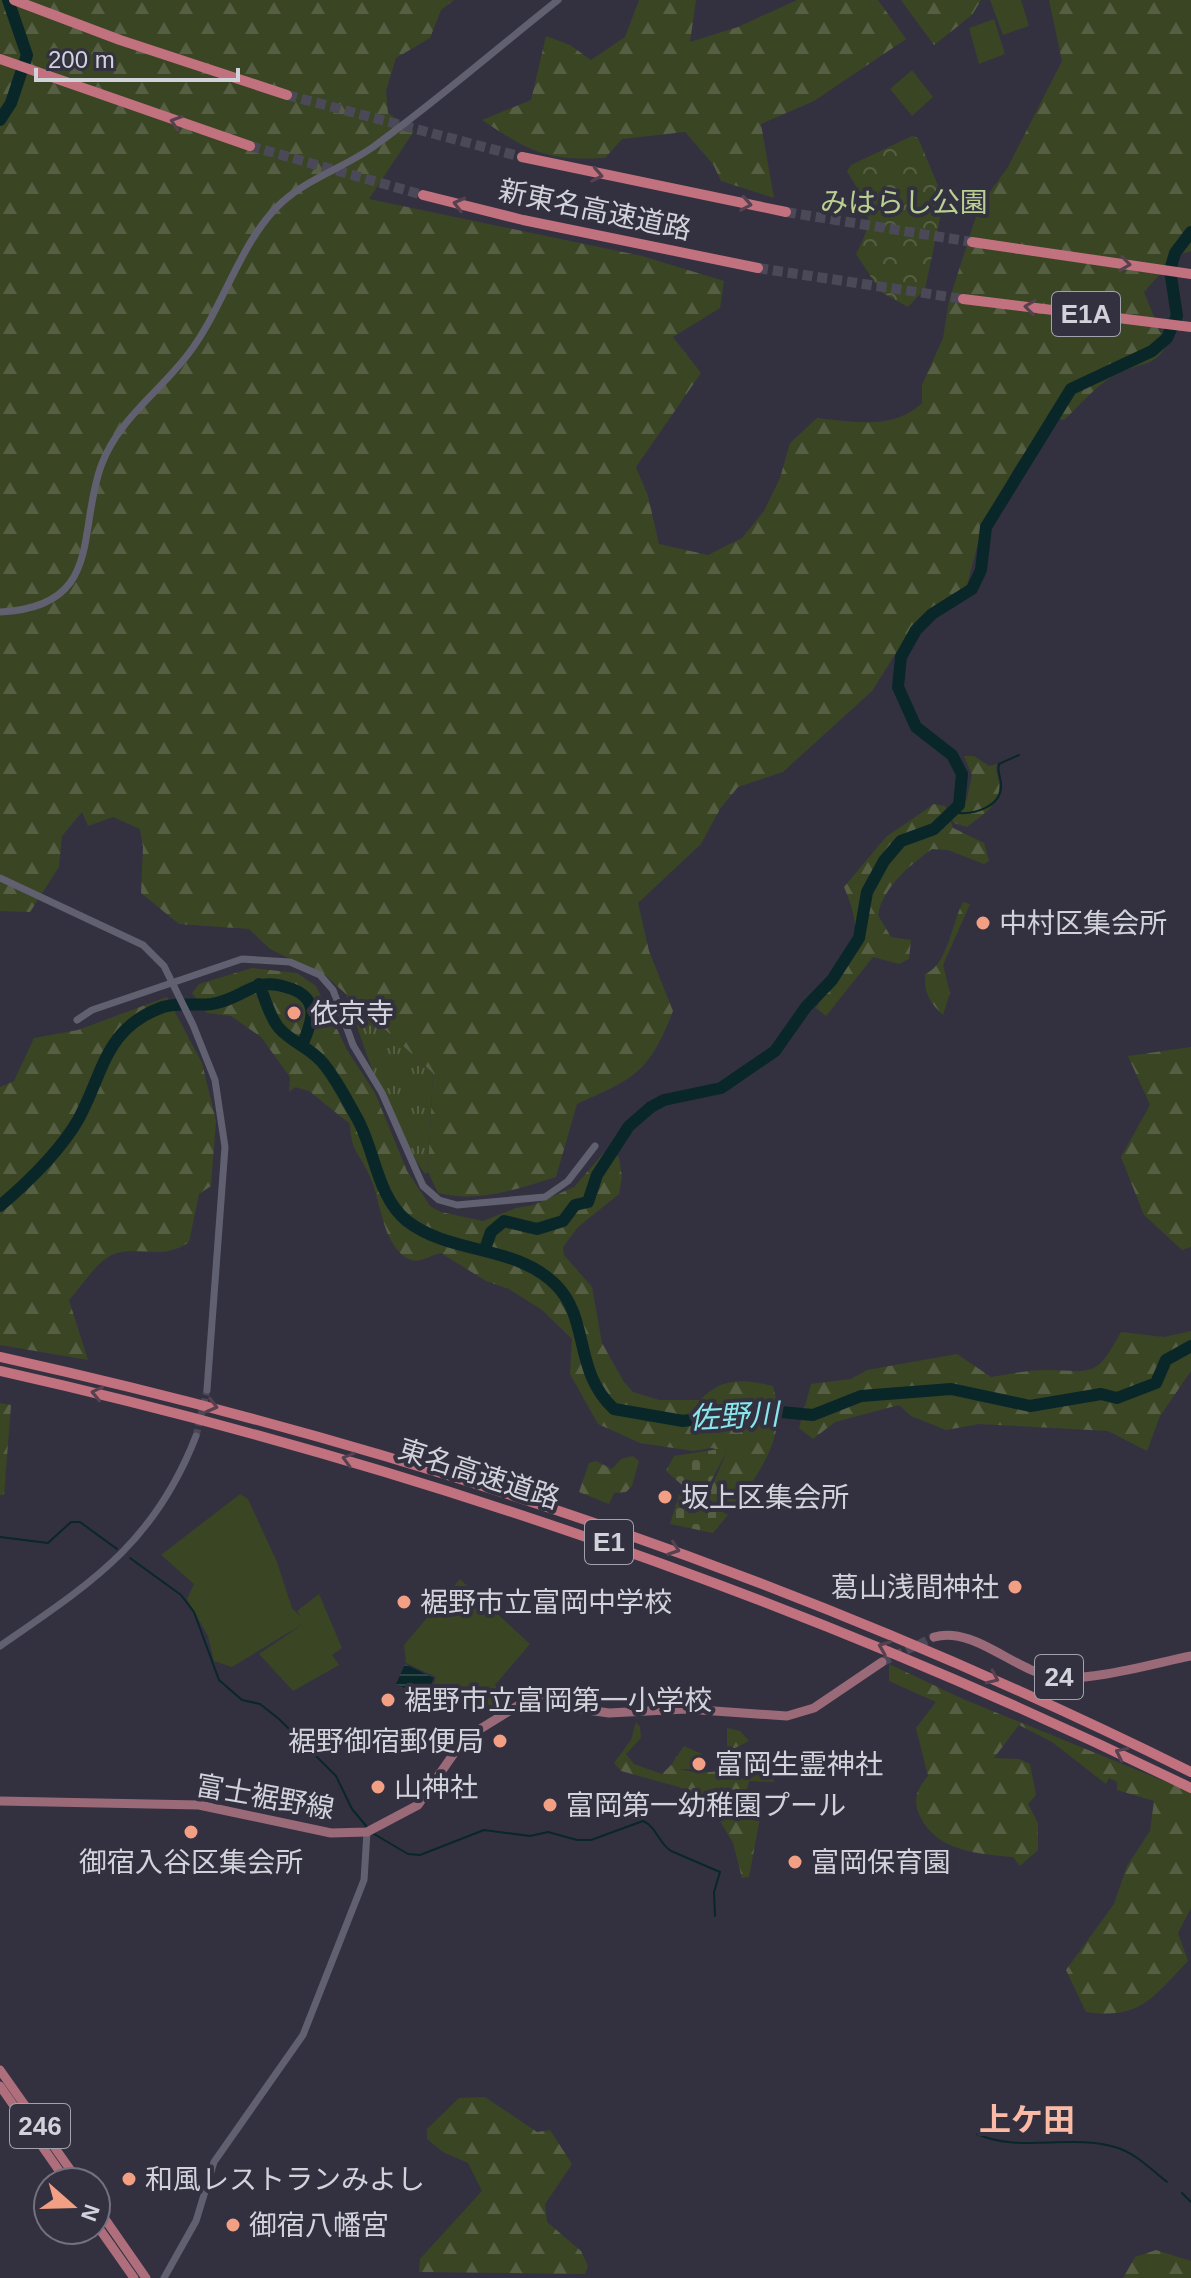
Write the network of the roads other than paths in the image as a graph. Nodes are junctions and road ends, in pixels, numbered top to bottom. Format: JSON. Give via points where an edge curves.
{"nodes":[{"id":1,"x":14,"y":0,"type":"edge"},
{"id":2,"x":558,"y":0,"type":"edge"},
{"id":3,"x":0,"y":59,"type":"edge"},
{"id":4,"x":287,"y":95,"type":"tunnel mouth"},
{"id":5,"x":250,"y":146,"type":"tunnel mouth"},
{"id":6,"x":522,"y":157,"type":"tunnel mouth"},
{"id":7,"x":423,"y":195,"type":"tunnel mouth"},
{"id":8,"x":786,"y":212,"type":"tunnel mouth"},
{"id":9,"x":972,"y":242,"type":"tunnel mouth"},
{"id":10,"x":758,"y":268,"type":"tunnel mouth"},
{"id":11,"x":1191,"y":274,"type":"edge"},
{"id":12,"x":963,"y":299,"type":"tunnel mouth"},
{"id":13,"x":1191,"y":327,"type":"edge"},
{"id":14,"x":0,"y":612,"type":"edge"},
{"id":15,"x":0,"y":878,"type":"edge"},
{"id":16,"x":174,"y":984,"type":"junction"},
{"id":17,"x":77,"y":1020,"type":"dead end"},
{"id":18,"x":595,"y":1146,"type":"dead end"},
{"id":19,"x":0,"y":1357,"type":"edge"},
{"id":20,"x":0,"y":1371,"type":"edge"},
{"id":21,"x":207,"y":1390,"type":"tunnel mouth"},
{"id":22,"x":196,"y":1436,"type":"tunnel mouth"},
{"id":23,"x":934,"y":1637,"type":"tunnel mouth"},
{"id":24,"x":0,"y":1646,"type":"edge"},
{"id":25,"x":1191,"y":1656,"type":"edge"},
{"id":26,"x":882,"y":1662,"type":"tunnel mouth"},
{"id":27,"x":1191,"y":1772,"type":"edge"},
{"id":28,"x":1191,"y":1788,"type":"edge"},
{"id":29,"x":0,"y":1801,"type":"edge"},
{"id":30,"x":367,"y":1832,"type":"junction"},
{"id":31,"x":0,"y":2070,"type":"edge"},
{"id":32,"x":0,"y":2086,"type":"edge"},
{"id":33,"x":56,"y":2166,"type":"edge"},
{"id":34,"x":68,"y":2166,"type":"edge"},
{"id":35,"x":112,"y":2229,"type":"edge"},
{"id":36,"x":111,"y":2246,"type":"edge"},
{"id":37,"x":134,"y":2278,"type":"edge"},
{"id":38,"x":146,"y":2278,"type":"edge"},
{"id":39,"x":164,"y":2278,"type":"edge"}],
"edges":[{"from":1,"to":4,"type":"highway"},
{"from":2,"to":14,"type":"street","via":[[371,148],[275,210],[199,340],[113,438],[99,470],[78,570],[46,601],[23,611]]},
{"from":5,"to":3,"type":"highway","one_way":true},
{"from":6,"to":8,"type":"highway","name":"新東名高速道路","one_way":true},
{"from":10,"to":7,"type":"highway","name":"新東名高速道路","one_way":true},
{"from":9,"to":11,"type":"highway","number":"E1A","one_way":true},
{"from":13,"to":12,"type":"highway","number":"E1A","one_way":true},
{"from":15,"to":16,"type":"street","via":[[143,945],[159,958]]},
{"from":16,"to":17,"type":"street","via":[[92,1010]]},
{"from":16,"to":18,"type":"street","via":[[252,957],[290,962],[320,975],[333,990],[353,1045],[382,1093],[423,1186],[439,1200],[457,1205],[545,1197],[568,1181]]},
{"from":16,"to":21,"type":"street","via":[[215,1080],[225,1147]]},
{"from":19,"to":27,"type":"highway","name":"東名高速道路","number":"E1","one_way":true,"via":[[280,1423],[568,1512],[846,1616],[1012,1686]]},
{"from":28,"to":20,"type":"highway","name":"東名高速道路","number":"E1","one_way":true,"via":[[910,1658],[625,1548],[346,1458]]},
{"from":22,"to":24,"type":"street","via":[[169,1494],[122,1556]]},
{"from":23,"to":25,"type":"main road","number":"24","via":[[963,1638],[1057,1677]]},
{"from":26,"to":30,"type":"main road","name":"富士裾野線","via":[[814,1708],[787,1716],[686,1709],[609,1713],[544,1696],[527,1700],[464,1739],[418,1805]]},
{"from":29,"to":30,"type":"main road","name":"富士裾野線","via":[[199,1805],[329,1833]]},
{"from":30,"to":39,"type":"street","via":[[364,1880],[303,2035],[214,2162],[196,2221]]},
{"from":31,"to":34,"type":"highway","number":"246"},
{"from":32,"to":33,"type":"highway","number":"246"},
{"from":35,"to":38,"type":"highway"},
{"from":36,"to":37,"type":"highway"}]}
